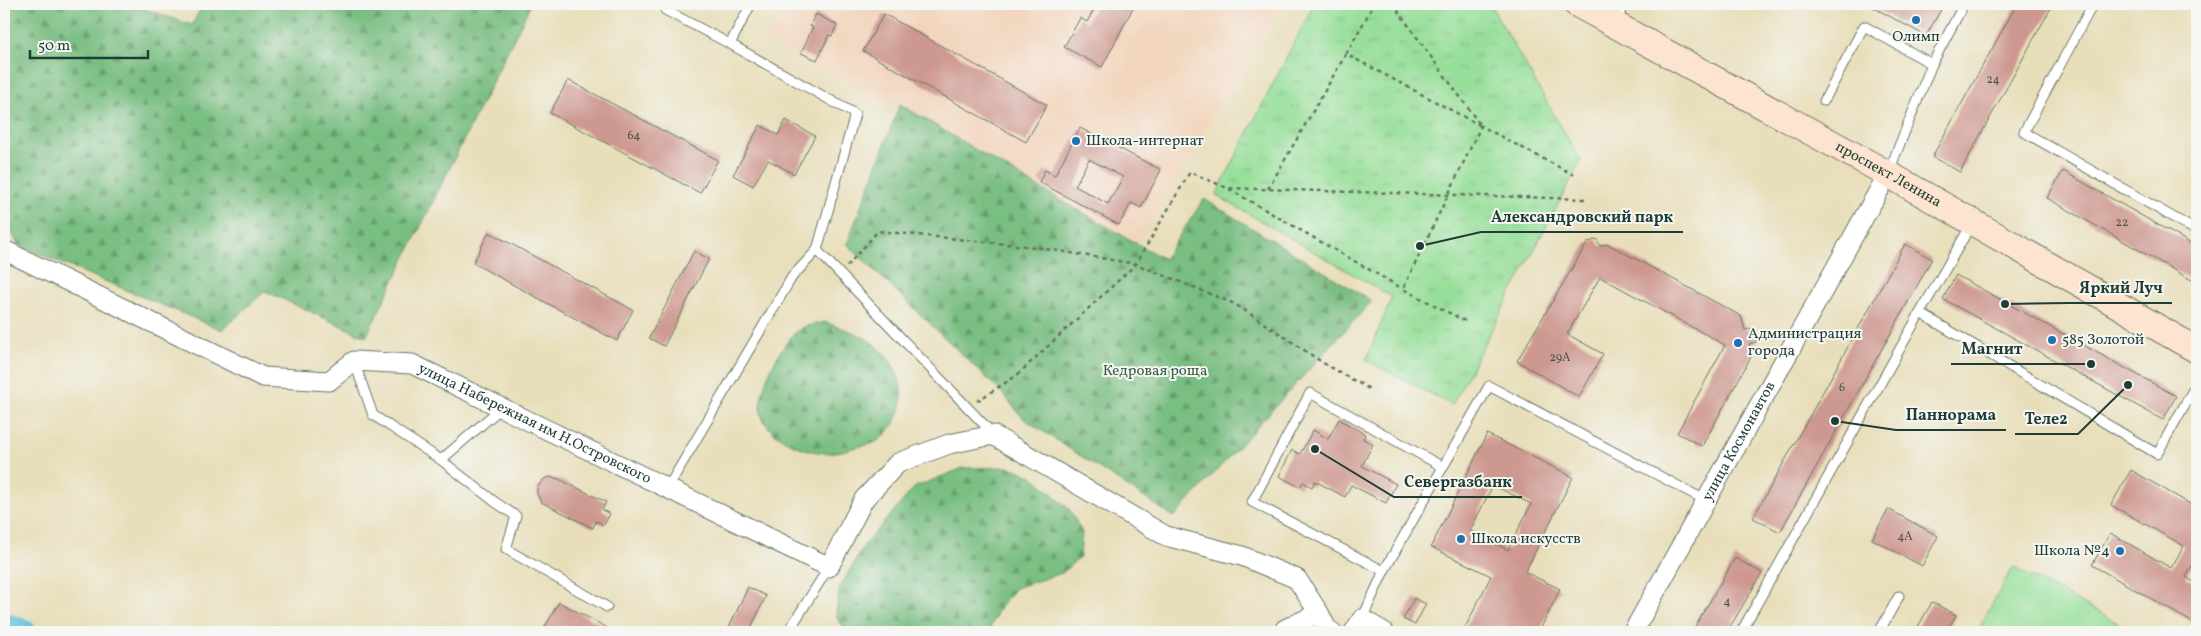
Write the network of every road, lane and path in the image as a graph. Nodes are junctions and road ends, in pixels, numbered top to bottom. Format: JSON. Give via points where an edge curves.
{"nodes":[{"id":1,"x":668,"y":4,"type":"edge"},
{"id":2,"x":751,"y":4,"type":"edge"},
{"id":3,"x":1374,"y":4,"type":"edge"},
{"id":4,"x":1393,"y":4,"type":"edge"},
{"id":5,"x":1577,"y":4,"type":"edge"},
{"id":6,"x":1964,"y":4,"type":"edge"},
{"id":7,"x":2093,"y":4,"type":"edge"},
{"id":8,"x":1615,"y":13,"type":"edge"},
{"id":9,"x":730,"y":44,"type":"junction"},
{"id":10,"x":1346,"y":54,"type":"junction"},
{"id":11,"x":1932,"y":64,"type":"junction"},
{"id":12,"x":1824,"y":101,"type":"dead end"},
{"id":13,"x":1481,"y":126,"type":"junction"},
{"id":14,"x":1888,"y":174,"type":"junction"},
{"id":15,"x":1574,"y":175,"type":"dead end"},
{"id":16,"x":1227,"y":188,"type":"junction"},
{"id":17,"x":1268,"y":189,"type":"junction"},
{"id":18,"x":1447,"y":195,"type":"junction"},
{"id":19,"x":1585,"y":199,"type":"dead end"},
{"id":20,"x":1972,"y":222,"type":"junction"},
{"id":21,"x":2197,"y":231,"type":"edge"},
{"id":22,"x":4,"y":250,"type":"edge"},
{"id":23,"x":817,"y":250,"type":"junction"},
{"id":24,"x":1136,"y":264,"type":"junction"},
{"id":25,"x":841,"y":273,"type":"junction"},
{"id":26,"x":1403,"y":289,"type":"junction"},
{"id":27,"x":1920,"y":313,"type":"junction"},
{"id":28,"x":1465,"y":321,"type":"dead end"},
{"id":29,"x":2197,"y":350,"type":"edge"},
{"id":30,"x":354,"y":361,"type":"junction"},
{"id":31,"x":2197,"y":383,"type":"edge"},
{"id":32,"x":1371,"y":390,"type":"dead end"},
{"id":33,"x":500,"y":408,"type":"junction"},
{"id":34,"x":966,"y":408,"type":"junction"},
{"id":35,"x":993,"y":435,"type":"junction"},
{"id":36,"x":441,"y":460,"type":"junction"},
{"id":37,"x":1443,"y":467,"type":"junction"},
{"id":38,"x":667,"y":489,"type":"junction"},
{"id":39,"x":1705,"y":500,"type":"junction"},
{"id":40,"x":829,"y":566,"type":"junction"},
{"id":41,"x":1384,"y":571,"type":"junction"},
{"id":42,"x":1899,"y":596,"type":"dead end"},
{"id":43,"x":606,"y":607,"type":"dead end"},
{"id":44,"x":1319,"y":612,"type":"junction"},
{"id":45,"x":1358,"y":626,"type":"edge"},
{"id":46,"x":788,"y":632,"type":"edge"},
{"id":47,"x":1284,"y":632,"type":"edge"},
{"id":48,"x":1332,"y":632,"type":"edge"},
{"id":49,"x":1384,"y":632,"type":"edge"},
{"id":50,"x":1633,"y":632,"type":"edge"},
{"id":51,"x":1741,"y":632,"type":"edge"},
{"id":52,"x":1879,"y":632,"type":"edge"}],
"edges":[{"from":1,"to":9,"type":"lane","via":[[665,10]]},
{"from":2,"to":9,"type":"lane"},
{"from":3,"to":10,"type":"path"},
{"from":4,"to":13,"type":"path"},
{"from":5,"to":8,"type":"street","name":"проспект Ленина"},
{"from":6,"to":11,"type":"lane"},
{"from":7,"to":21,"type":"lane","via":[[2024,132]]},
{"from":8,"to":14,"type":"street","name":"проспект Ленина"},
{"from":9,"to":23,"type":"lane","via":[[855,114]]},
{"from":10,"to":13,"type":"path"},
{"from":10,"to":17,"type":"path"},
{"from":11,"to":12,"type":"lane","via":[[1864,26]]},
{"from":11,"to":14,"type":"lane"},
{"from":13,"to":15,"type":"path"},
{"from":13,"to":18,"type":"path"},
{"from":14,"to":20,"type":"street","name":"проспект Ленина"},
{"from":14,"to":39,"type":"street","name":"улица Космонавтов"},
{"from":16,"to":17,"type":"path"},
{"from":16,"to":24,"type":"path","via":[[1190,172]]},
{"from":16,"to":26,"type":"path"},
{"from":17,"to":18,"type":"path"},
{"from":18,"to":19,"type":"path"},
{"from":18,"to":26,"type":"path"},
{"from":20,"to":27,"type":"lane"},
{"from":20,"to":29,"type":"street","name":"проспект Ленина"},
{"from":22,"to":30,"type":"street","via":[[263,377],[329,381]]},
{"from":23,"to":25,"type":"lane"},
{"from":23,"to":38,"type":"lane","via":[[792,277]]},
{"from":24,"to":25,"type":"path","via":[[1035,247],[878,230]]},
{"from":24,"to":32,"type":"path","via":[[1235,304],[1325,364]]},
{"from":24,"to":34,"type":"path","via":[[1016,376]]},
{"from":25,"to":34,"type":"lane"},
{"from":26,"to":28,"type":"path"},
{"from":27,"to":31,"type":"lane","via":[[2157,454]]},
{"from":27,"to":51,"type":"lane"},
{"from":30,"to":33,"type":"street","name":"улица Набережная им Н.Островского","via":[[412,364]]},
{"from":30,"to":36,"type":"lane","via":[[373,415]]},
{"from":33,"to":36,"type":"lane"},
{"from":33,"to":38,"type":"street","name":"улица Набережная им Н.Островского"},
{"from":34,"to":35,"type":"lane"},
{"from":35,"to":40,"type":"street","via":[[949,444],[898,463],[864,499]]},
{"from":35,"to":44,"type":"street","via":[[1166,536],[1242,556],[1297,579]]},
{"from":36,"to":43,"type":"lane","via":[[516,516],[506,549]]},
{"from":37,"to":39,"type":"lane","via":[[1489,386]]},
{"from":37,"to":41,"type":"lane"},
{"from":37,"to":41,"type":"lane","via":[[1310,393],[1252,502]]},
{"from":38,"to":40,"type":"street","name":"улица Набережная им Н.Островского"},
{"from":39,"to":50,"type":"street","name":"улица Космонавтов"},
{"from":40,"to":46,"type":"lane"},
{"from":41,"to":45,"type":"lane"},
{"from":42,"to":52,"type":"lane"},
{"from":44,"to":47,"type":"street"},
{"from":44,"to":48,"type":"street","via":[[1327,629]]},
{"from":45,"to":49,"type":"street"}]}
